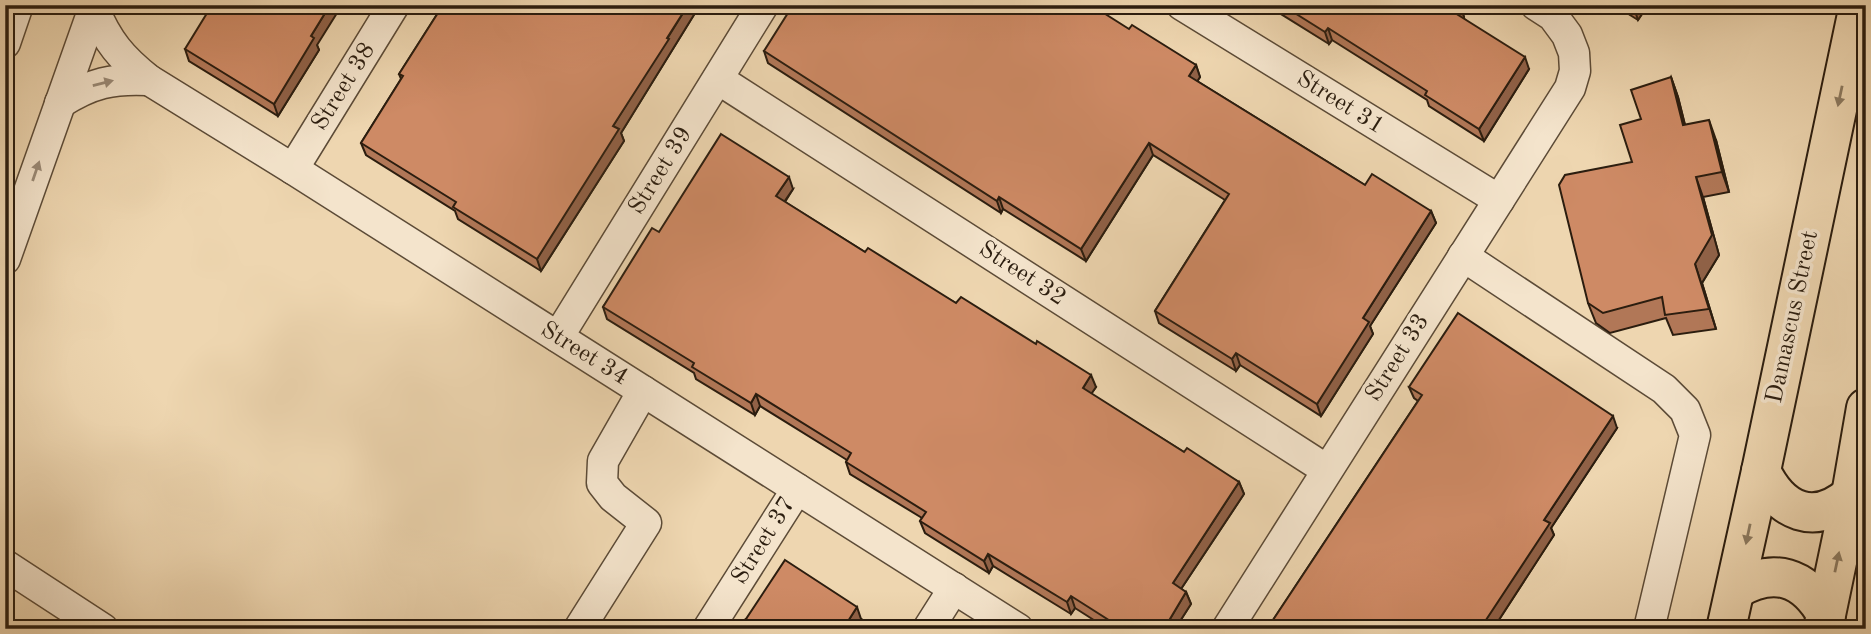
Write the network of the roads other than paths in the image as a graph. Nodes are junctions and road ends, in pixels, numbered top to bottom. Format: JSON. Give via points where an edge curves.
{"nodes":[{"id":1,"x":18,"y":5,"type":"edge"},
{"id":2,"x":394,"y":5,"type":"edge"},
{"id":3,"x":763,"y":5,"type":"edge"},
{"id":4,"x":1182,"y":5,"type":"edge"},
{"id":5,"x":1536,"y":5,"type":"edge"},
{"id":6,"x":1859,"y":5,"type":"edge"},
{"id":7,"x":94,"y":7,"type":"edge"},
{"id":8,"x":5,"y":43,"type":"edge"},
{"id":9,"x":718,"y":79,"type":"junction"},
{"id":10,"x":149,"y":80,"type":"junction"},
{"id":11,"x":60,"y":103,"type":"junction"},
{"id":12,"x":293,"y":169,"type":"junction"},
{"id":13,"x":1499,"y":200,"type":"junction"},
{"id":14,"x":1463,"y":256,"type":"junction"},
{"id":15,"x":5,"y":259,"type":"edge"},
{"id":16,"x":558,"y":337,"type":"junction"},
{"id":17,"x":643,"y":391,"type":"junction"},
{"id":18,"x":1864,"y":429,"type":"edge"},
{"id":19,"x":1327,"y":470,"type":"junction"},
{"id":20,"x":1761,"y":471,"type":"junction"},
{"id":21,"x":797,"y":489,"type":"junction"},
{"id":22,"x":1851,"y":495,"type":"junction"},
{"id":23,"x":5,"y":565,"type":"edge"},
{"id":24,"x":954,"y":588,"type":"junction"},
{"id":25,"x":1736,"y":589,"type":"junction"},
{"id":26,"x":1824,"y":622,"type":"edge"},
{"id":27,"x":103,"y":629,"type":"edge"},
{"id":28,"x":579,"y":629,"type":"edge"},
{"id":29,"x":708,"y":629,"type":"edge"},
{"id":30,"x":928,"y":629,"type":"edge"},
{"id":31,"x":1018,"y":629,"type":"edge"},
{"id":32,"x":1227,"y":629,"type":"edge"},
{"id":33,"x":1649,"y":629,"type":"edge"},
{"id":34,"x":1726,"y":629,"type":"edge"}],
"edges":[{"from":1,"to":8,"type":"street"},
{"from":2,"to":12,"type":"street","name":"Street 38"},
{"from":3,"to":9,"type":"street","name":"Street 39"},
{"from":4,"to":13,"type":"street","name":"Street 31"},
{"from":5,"to":13,"type":"street","name":"Street 33","via":[[1553,16],[1567,34],[1575,71],[1570,88]]},
{"from":6,"to":20,"type":"main road","name":"Damascus Street","one_way":true},
{"from":7,"to":10,"type":"street","name":"Street 34","via":[[116,49]]},
{"from":7,"to":11,"type":"street"},
{"from":9,"to":16,"type":"street","name":"Street 39"},
{"from":9,"to":19,"type":"street","name":"Street 32"},
{"from":11,"to":10,"type":"street","one_way":true,"via":[[102,82]]},
{"from":10,"to":12,"type":"street","name":"Street 34"},
{"from":15,"to":11,"type":"street","one_way":true},
{"from":12,"to":16,"type":"street","name":"Street 34"},
{"from":13,"to":14,"type":"street","name":"Street 33"},
{"from":14,"to":19,"type":"street","name":"Street 33"},
{"from":14,"to":33,"type":"street","via":[[1664,389],[1685,410],[1695,435]]},
{"from":16,"to":17,"type":"street","name":"Street 34"},
{"from":17,"to":21,"type":"street","name":"Street 34"},
{"from":17,"to":28,"type":"street","via":[[603,461],[602,483],[646,523]]},
{"from":18,"to":22,"type":"main road"},
{"from":19,"to":32,"type":"street","name":"Street 33"},
{"from":20,"to":22,"type":"main road","via":[[1776,497],[1798,510],[1827,510]]},
{"from":20,"to":25,"type":"main road","name":"Damascus Street","one_way":true},
{"from":21,"to":24,"type":"street","name":"Street 34"},
{"from":21,"to":29,"type":"street","name":"Street 37"},
{"from":26,"to":22,"type":"main road","one_way":true},
{"from":23,"to":27,"type":"street"},
{"from":24,"to":30,"type":"street"},
{"from":24,"to":31,"type":"street","name":"Street 34"},
{"from":25,"to":26,"type":"main road","via":[[1752,580],[1787,579],[1817,599]]},
{"from":25,"to":34,"type":"main road","name":"Damascus Street"}]}
